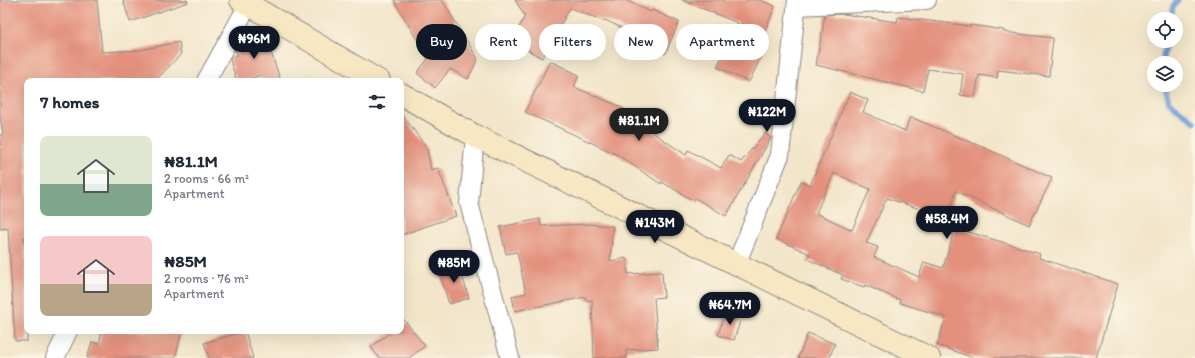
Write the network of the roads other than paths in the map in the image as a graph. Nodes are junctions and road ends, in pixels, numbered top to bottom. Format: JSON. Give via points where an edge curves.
{"nodes":[{"id":1,"x":927,"y":0,"type":"edge"},
{"id":2,"x":244,"y":2,"type":"edge"},
{"id":3,"x":797,"y":3,"type":"edge"},
{"id":4,"x":207,"y":78,"type":"edge"},
{"id":5,"x":374,"y":78,"type":"edge"},
{"id":6,"x":404,"y":96,"type":"edge"},
{"id":7,"x":475,"y":136,"type":"junction"},
{"id":8,"x":736,"y":265,"type":"junction"},
{"id":9,"x":67,"y":334,"type":"edge"},
{"id":10,"x":55,"y":358,"type":"edge"},
{"id":11,"x":510,"y":358,"type":"edge"},
{"id":12,"x":929,"y":358,"type":"edge"}],
"edges":[{"from":1,"to":3,"type":"street"},
{"from":2,"to":4,"type":"street"},
{"from":2,"to":5,"type":"main road"},
{"from":3,"to":8,"type":"street","via":[[780,155]]},
{"from":6,"to":7,"type":"main road"},
{"from":7,"to":8,"type":"main road"},
{"from":7,"to":11,"type":"street","via":[[469,203]]},
{"from":8,"to":12,"type":"main road"},
{"from":9,"to":10,"type":"street"}]}
